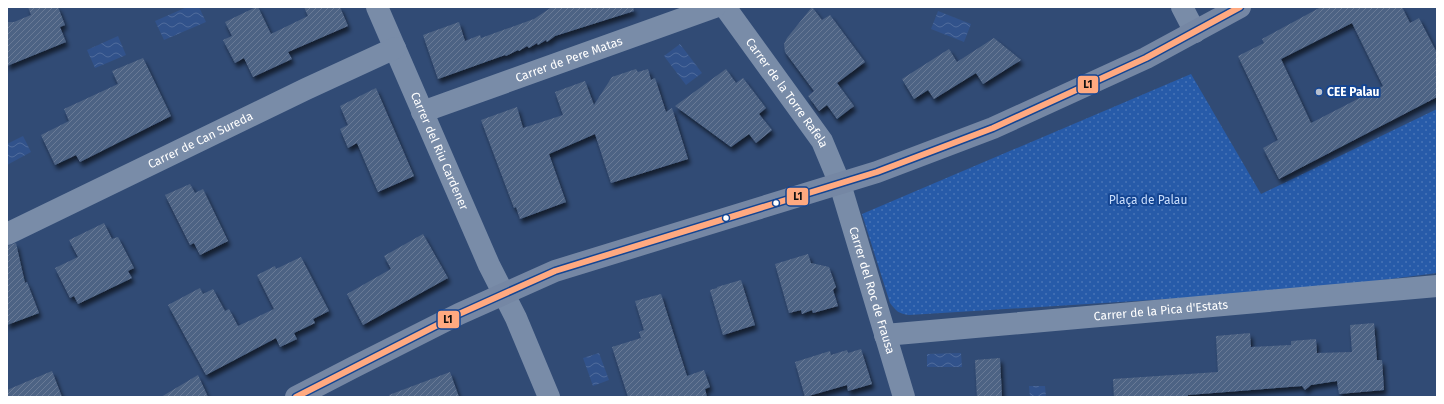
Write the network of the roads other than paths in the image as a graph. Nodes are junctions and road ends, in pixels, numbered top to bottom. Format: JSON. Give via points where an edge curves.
{"nodes":[{"id":1,"x":377,"y":7,"type":"edge"},
{"id":2,"x":715,"y":7,"type":"edge"},
{"id":3,"x":725,"y":7,"type":"edge"},
{"id":4,"x":1182,"y":7,"type":"edge"},
{"id":5,"x":1240,"y":7,"type":"edge"},
{"id":6,"x":1195,"y":32,"type":"junction"},
{"id":7,"x":395,"y":48,"type":"junction"},
{"id":8,"x":422,"y":112,"type":"junction"},
{"id":9,"x":840,"y":184,"type":"junction"},
{"id":10,"x":7,"y":234,"type":"edge"},
{"id":11,"x":1437,"y":286,"type":"edge"},
{"id":12,"x":504,"y":294,"type":"junction"},
{"id":13,"x":885,"y":335,"type":"junction"},
{"id":14,"x":296,"y":397,"type":"edge"},
{"id":15,"x":549,"y":397,"type":"edge"},
{"id":16,"x":904,"y":397,"type":"edge"}],
"edges":[{"from":1,"to":7,"type":"street","name":"Carrer del Riu Cardener"},
{"from":2,"to":8,"type":"street","name":"Carrer de Pere Matas"},
{"from":3,"to":9,"type":"street","name":"Carrer de la Torre Rafela","via":[[822,141]]},
{"from":4,"to":6,"type":"street"},
{"from":5,"to":6,"type":"street"},
{"from":6,"to":9,"type":"street","via":[[1146,58],[993,128],[887,169]]},
{"from":7,"to":8,"type":"street","name":"Carrer del Riu Cardener"},
{"from":7,"to":10,"type":"street","name":"Carrer de Can Sureda"},
{"from":8,"to":12,"type":"street","name":"Carrer del Riu Cardener"},
{"from":9,"to":12,"type":"street","via":[[555,271]]},
{"from":9,"to":13,"type":"street","name":"Carrer del Roc de Frausa"},
{"from":11,"to":13,"type":"street","name":"Carrer de la Pica d'Estats"},
{"from":12,"to":14,"type":"street"},
{"from":12,"to":15,"type":"street","name":"Carrer del Riu Cardener"},
{"from":13,"to":16,"type":"street","name":"Carrer del Roc de Frausa"}]}
